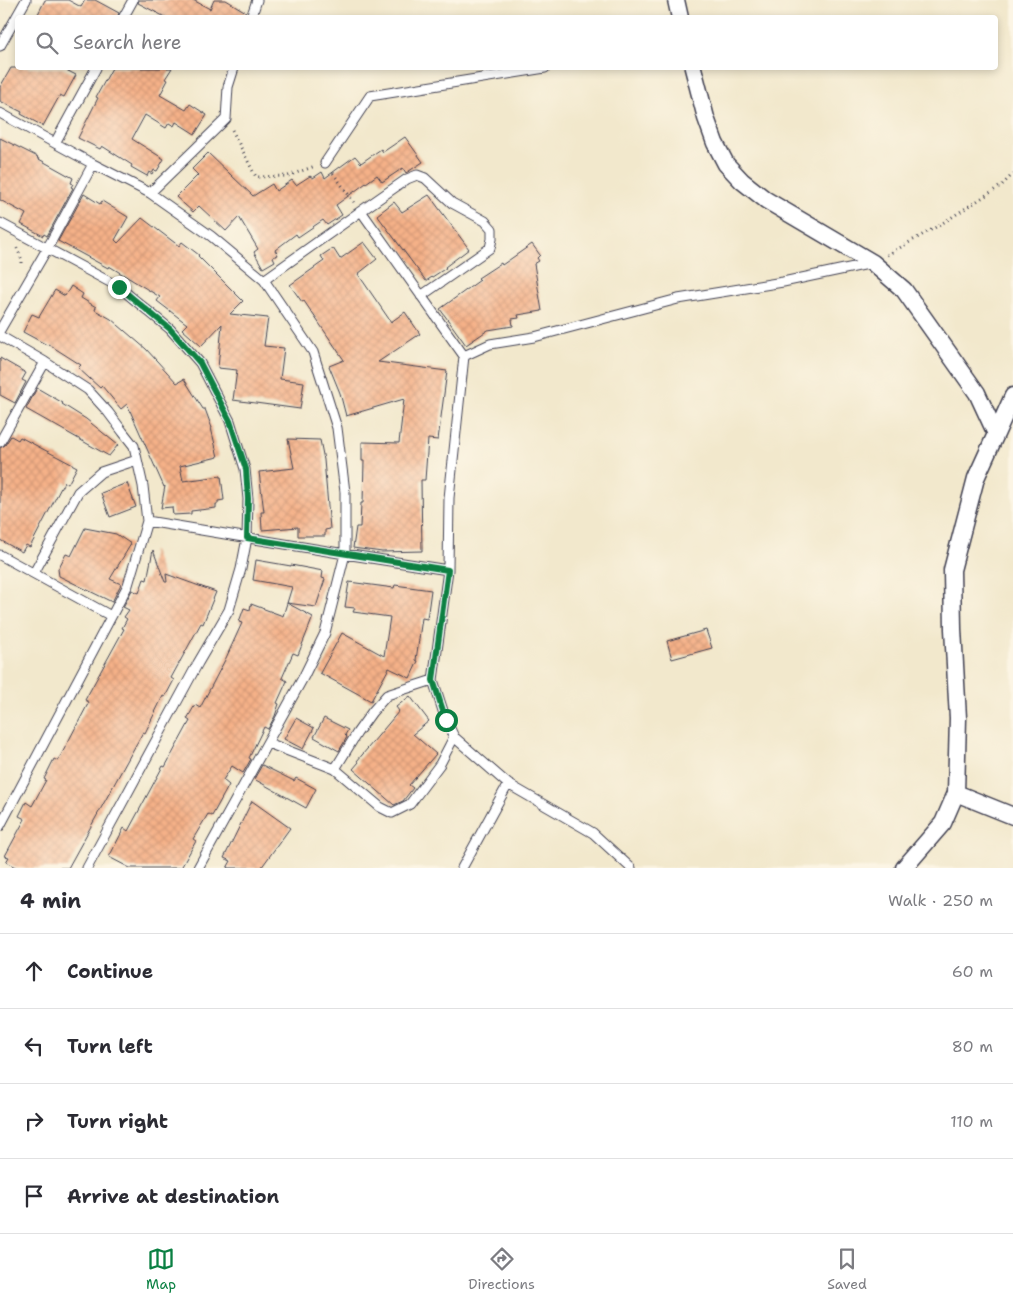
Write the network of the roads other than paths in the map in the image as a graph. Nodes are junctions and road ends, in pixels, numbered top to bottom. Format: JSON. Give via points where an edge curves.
{"nodes":[{"id":1,"x":26,"y":0,"type":"edge"},
{"id":2,"x":133,"y":0,"type":"edge"},
{"id":3,"x":257,"y":0,"type":"edge"},
{"id":4,"x":676,"y":0,"type":"edge"},
{"id":5,"x":18,"y":15,"type":"edge"},
{"id":6,"x":125,"y":15,"type":"edge"},
{"id":7,"x":252,"y":15,"type":"edge"},
{"id":8,"x":679,"y":15,"type":"edge"},
{"id":9,"x":15,"y":19,"type":"edge"},
{"id":10,"x":0,"y":46,"type":"edge"},
{"id":11,"x":95,"y":70,"type":"edge"},
{"id":12,"x":233,"y":70,"type":"edge"},
{"id":13,"x":532,"y":70,"type":"edge"},
{"id":14,"x":694,"y":70,"type":"edge"},
{"id":15,"x":0,"y":113,"type":"edge"},
{"id":16,"x":55,"y":144,"type":"junction"},
{"id":17,"x":325,"y":162,"type":"road end"},
{"id":18,"x":93,"y":164,"type":"junction"},
{"id":19,"x":150,"y":193,"type":"junction"},
{"id":20,"x":361,"y":211,"type":"junction"},
{"id":21,"x":0,"y":223,"type":"edge"},
{"id":22,"x":47,"y":249,"type":"junction"},
{"id":23,"x":873,"y":263,"type":"junction"},
{"id":24,"x":264,"y":280,"type":"junction"},
{"id":25,"x":421,"y":296,"type":"junction"},
{"id":26,"x":0,"y":330,"type":"edge"},
{"id":27,"x":0,"y":336,"type":"edge"},
{"id":28,"x":464,"y":356,"type":"junction"},
{"id":29,"x":45,"y":362,"type":"junction"},
{"id":30,"x":1013,"y":396,"type":"edge"},
{"id":31,"x":996,"y":434,"type":"junction"},
{"id":32,"x":0,"y":442,"type":"edge"},
{"id":33,"x":137,"y":460,"type":"junction"},
{"id":34,"x":147,"y":521,"type":"junction"},
{"id":35,"x":247,"y":538,"type":"junction"},
{"id":36,"x":345,"y":554,"type":"junction"},
{"id":37,"x":0,"y":555,"type":"edge"},
{"id":38,"x":448,"y":570,"type":"junction"},
{"id":39,"x":34,"y":573,"type":"junction"},
{"id":40,"x":111,"y":616,"type":"junction"},
{"id":41,"x":433,"y":680,"type":"junction"},
{"id":42,"x":454,"y":737,"type":"junction"},
{"id":43,"x":268,"y":743,"type":"junction"},
{"id":44,"x":335,"y":769,"type":"junction"},
{"id":45,"x":508,"y":784,"type":"junction"},
{"id":46,"x":956,"y":793,"type":"junction"},
{"id":47,"x":1013,"y":816,"type":"edge"},
{"id":48,"x":0,"y":826,"type":"edge"},
{"id":49,"x":87,"y":868,"type":"edge"},
{"id":50,"x":198,"y":868,"type":"edge"},
{"id":51,"x":462,"y":868,"type":"edge"},
{"id":52,"x":631,"y":868,"type":"edge"},
{"id":53,"x":904,"y":868,"type":"edge"}],
"edges":[{"from":1,"to":5,"type":"lane"},
{"from":2,"to":6,"type":"lane"},
{"from":3,"to":7,"type":"lane"},
{"from":4,"to":8,"type":"street"},
{"from":9,"to":10,"type":"lane"},
{"from":11,"to":16,"type":"lane"},
{"from":12,"to":19,"type":"lane","via":[[228,87],[226,119]]},
{"from":13,"to":17,"type":"lane","via":[[370,96]]},
{"from":14,"to":23,"type":"street","via":[[714,143],[726,164],[766,200]]},
{"from":15,"to":16,"type":"lane"},
{"from":16,"to":18,"type":"lane"},
{"from":18,"to":19,"type":"lane"},
{"from":18,"to":22,"type":"lane"},
{"from":19,"to":24,"type":"lane","via":[[211,236]]},
{"from":20,"to":24,"type":"lane"},
{"from":20,"to":25,"type":"lane"},
{"from":20,"to":25,"type":"lane","via":[[417,174],[452,203],[485,221],[492,229],[490,248]]},
{"from":21,"to":22,"type":"lane"},
{"from":22,"to":26,"type":"lane"},
{"from":22,"to":35,"type":"lane","via":[[119,287],[170,329],[200,363],[230,421],[246,469]]},
{"from":23,"to":28,"type":"lane","via":[[783,282],[678,298],[534,337],[490,344]]},
{"from":23,"to":31,"type":"street","via":[[910,298],[977,392]]},
{"from":24,"to":36,"type":"lane","via":[[313,352],[337,428],[345,492]]},
{"from":25,"to":28,"type":"lane"},
{"from":27,"to":29,"type":"lane"},
{"from":28,"to":38,"type":"lane","via":[[449,498]]},
{"from":29,"to":32,"type":"lane"},
{"from":29,"to":33,"type":"lane","via":[[88,390],[134,446]]},
{"from":30,"to":31,"type":"street"},
{"from":31,"to":46,"type":"street","via":[[976,478],[952,570],[958,718]]},
{"from":33,"to":34,"type":"lane"},
{"from":33,"to":39,"type":"lane","via":[[101,472],[78,492]]},
{"from":34,"to":35,"type":"lane"},
{"from":34,"to":40,"type":"lane","via":[[128,585]]},
{"from":35,"to":36,"type":"lane"},
{"from":35,"to":49,"type":"lane","via":[[229,610]]},
{"from":36,"to":38,"type":"lane"},
{"from":36,"to":43,"type":"lane","via":[[325,633]]},
{"from":37,"to":39,"type":"lane"},
{"from":38,"to":41,"type":"lane"},
{"from":39,"to":40,"type":"lane"},
{"from":40,"to":48,"type":"lane"},
{"from":41,"to":42,"type":"lane"},
{"from":41,"to":44,"type":"lane","via":[[387,695],[357,733]]},
{"from":42,"to":44,"type":"lane","via":[[440,764],[410,804],[392,813],[380,807]]},
{"from":42,"to":45,"type":"lane"},
{"from":43,"to":44,"type":"lane"},
{"from":43,"to":50,"type":"lane"},
{"from":45,"to":51,"type":"lane"},
{"from":45,"to":52,"type":"lane","via":[[593,833]]},
{"from":46,"to":47,"type":"street"},
{"from":46,"to":53,"type":"street","via":[[943,823]]}]}
